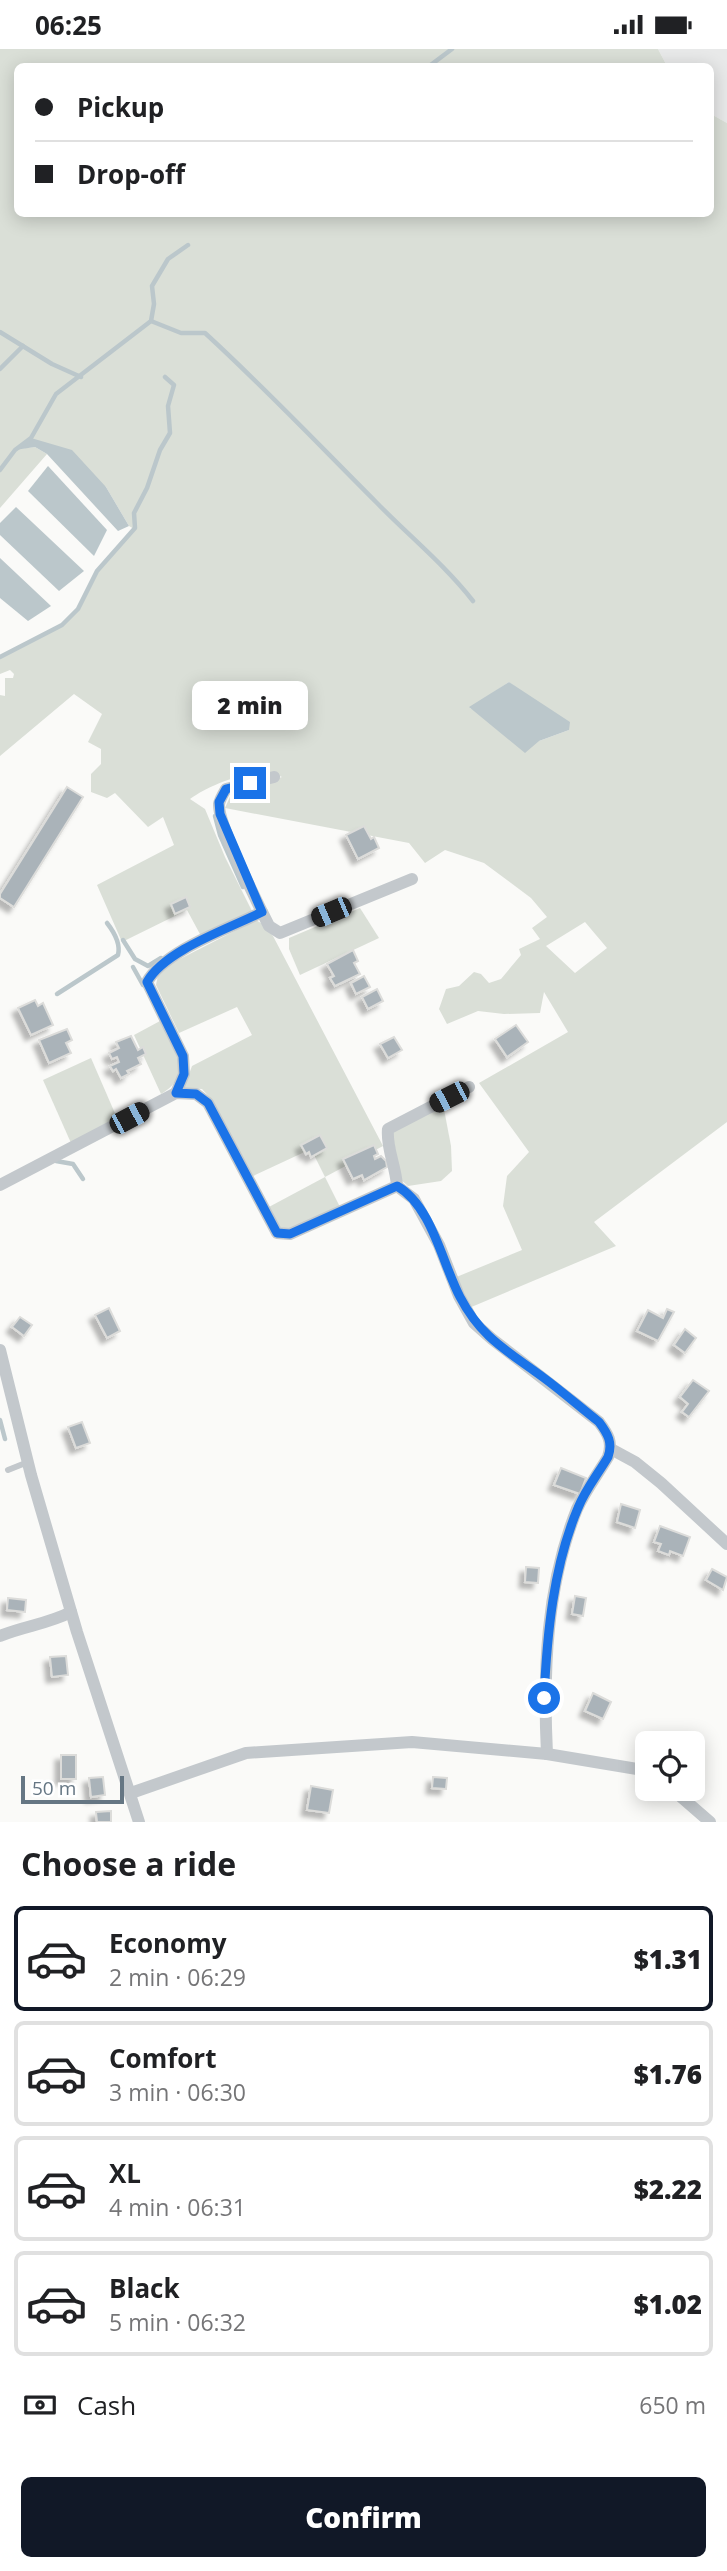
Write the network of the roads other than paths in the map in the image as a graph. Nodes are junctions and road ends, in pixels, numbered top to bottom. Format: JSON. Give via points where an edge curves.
{"nodes":[{"id":1,"x":274,"y":777,"type":"dead end"},
{"id":2,"x":412,"y":879,"type":"dead end"},
{"id":3,"x":262,"y":912,"type":"junction"},
{"id":4,"x":469,"y":1087,"type":"dead end"},
{"id":5,"x":176,"y":1093,"type":"junction"},
{"id":6,"x":0,"y":1185,"type":"edge"},
{"id":7,"x":397,"y":1186,"type":"junction"},
{"id":8,"x":0,"y":1350,"type":"edge"},
{"id":9,"x":611,"y":1449,"type":"junction"},
{"id":10,"x":28,"y":1462,"type":"junction"},
{"id":11,"x":8,"y":1470,"type":"dead end"},
{"id":12,"x":727,"y":1544,"type":"edge"},
{"id":13,"x":71,"y":1612,"type":"junction"},
{"id":14,"x":0,"y":1636,"type":"edge"},
{"id":15,"x":547,"y":1754,"type":"junction"},
{"id":16,"x":635,"y":1769,"type":"edge"},
{"id":17,"x":131,"y":1793,"type":"junction"},
{"id":18,"x":686,"y":1801,"type":"edge"},
{"id":19,"x":139,"y":1822,"type":"edge"},
{"id":20,"x":710,"y":1822,"type":"edge"}],
"edges":[{"from":1,"to":3,"type":"street","via":[[226,789],[219,802],[232,845]]},
{"from":2,"to":3,"type":"street","via":[[280,933],[269,926]]},
{"from":3,"to":5,"type":"street","via":[[168,958],[147,982],[183,1056],[184,1074]]},
{"from":4,"to":7,"type":"street","via":[[388,1129]]},
{"from":5,"to":6,"type":"street"},
{"from":5,"to":7,"type":"street","via":[[196,1094],[208,1103],[277,1233],[290,1234]]},
{"from":7,"to":9,"type":"street","via":[[414,1199],[474,1322],[599,1422],[609,1435]]},
{"from":8,"to":10,"type":"street"},
{"from":9,"to":12,"type":"street","via":[[661,1483]]},
{"from":9,"to":15,"type":"street","via":[[579,1506],[557,1583],[546,1656]]},
{"from":10,"to":11,"type":"lane"},
{"from":10,"to":13,"type":"street"},
{"from":13,"to":14,"type":"street"},
{"from":13,"to":17,"type":"street"},
{"from":15,"to":16,"type":"street"},
{"from":15,"to":17,"type":"street","via":[[412,1742],[246,1753]]},
{"from":17,"to":19,"type":"street"},
{"from":18,"to":20,"type":"street"}]}
